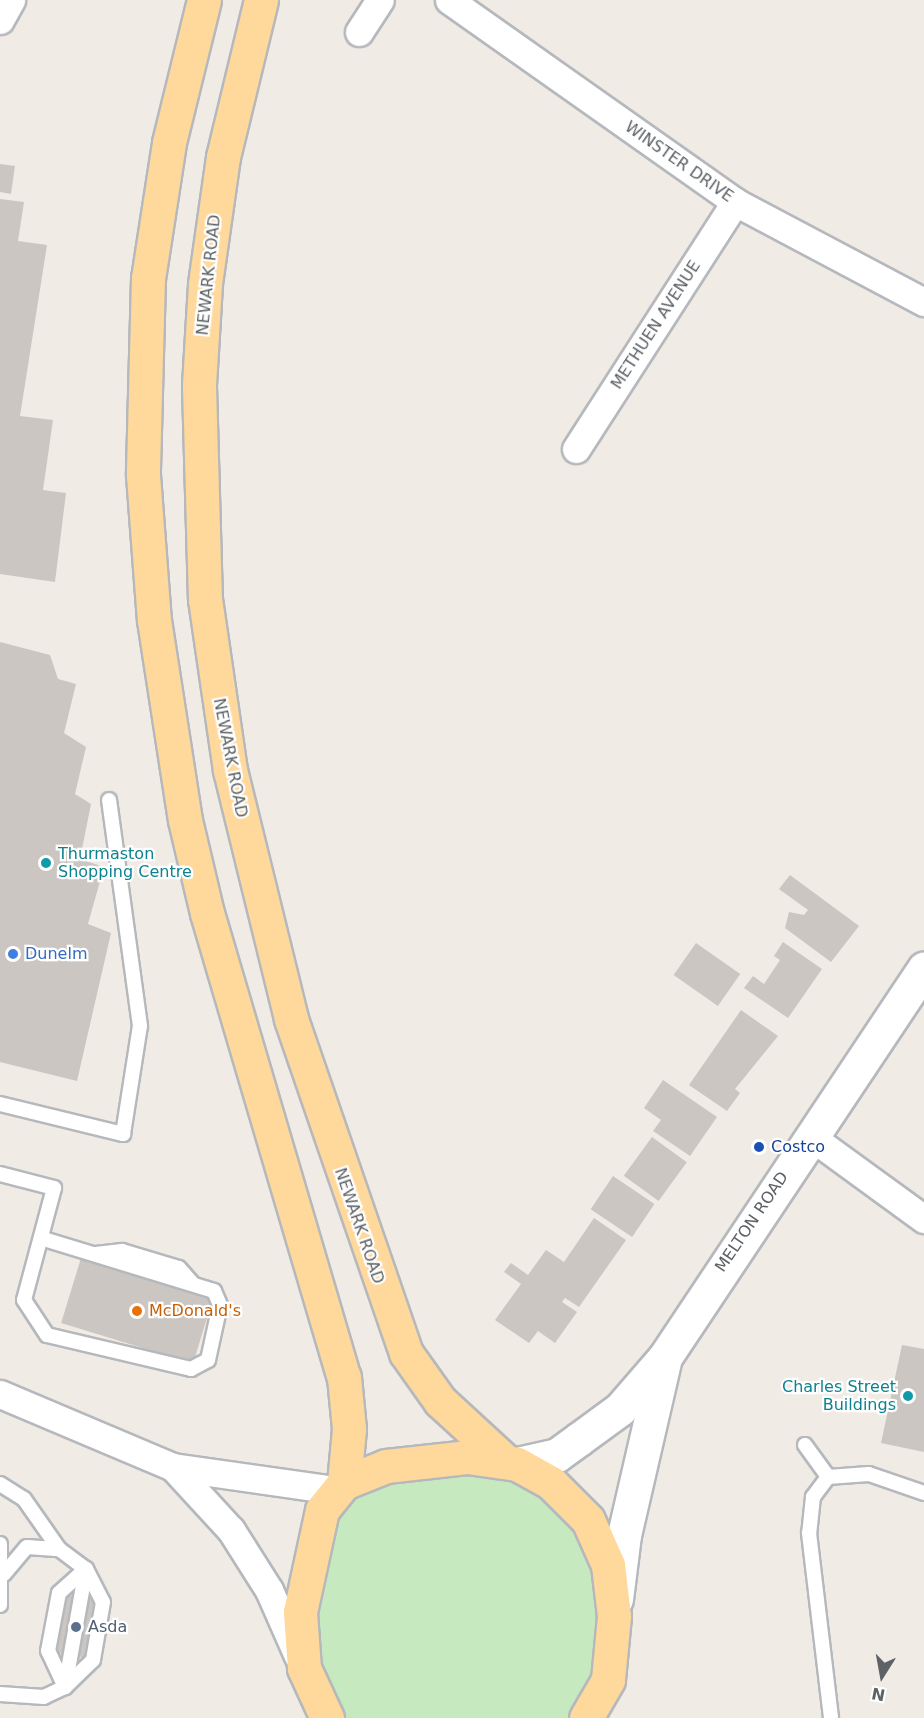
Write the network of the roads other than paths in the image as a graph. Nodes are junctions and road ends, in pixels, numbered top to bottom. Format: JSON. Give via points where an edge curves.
{"nodes":[{"id":1,"x":11,"y":0,"type":"edge"},
{"id":2,"x":204,"y":0,"type":"edge"},
{"id":3,"x":261,"y":0,"type":"edge"},
{"id":4,"x":381,"y":0,"type":"edge"},
{"id":5,"x":449,"y":0,"type":"edge"},
{"id":6,"x":0,"y":20,"type":"edge"},
{"id":7,"x":359,"y":32,"type":"dead end"},
{"id":8,"x":735,"y":201,"type":"junction"},
{"id":9,"x":924,"y":302,"type":"edge"},
{"id":10,"x":576,"y":449,"type":"dead end"},
{"id":11,"x":109,"y":800,"type":"dead end"},
{"id":12,"x":924,"y":969,"type":"edge"},
{"id":13,"x":0,"y":1104,"type":"edge"},
{"id":14,"x":810,"y":1136,"type":"junction"},
{"id":15,"x":0,"y":1174,"type":"edge"},
{"id":16,"x":924,"y":1219,"type":"edge"},
{"id":17,"x":41,"y":1238,"type":"junction"},
{"id":18,"x":665,"y":1357,"type":"junction"},
{"id":19,"x":0,"y":1394,"type":"edge"},
{"id":20,"x":805,"y":1445,"type":"dead end"},
{"id":21,"x":510,"y":1462,"type":"junction"},
{"id":22,"x":173,"y":1467,"type":"junction"},
{"id":23,"x":828,"y":1477,"type":"junction"},
{"id":24,"x":0,"y":1484,"type":"edge"},
{"id":25,"x":340,"y":1486,"type":"junction"},
{"id":26,"x":924,"y":1493,"type":"edge"},
{"id":27,"x":0,"y":1544,"type":"edge"},
{"id":28,"x":59,"y":1549,"type":"junction"},
{"id":29,"x":86,"y":1569,"type":"junction"},
{"id":30,"x":4,"y":1574,"type":"junction"},
{"id":31,"x":0,"y":1605,"type":"edge"},
{"id":32,"x":614,"y":1616,"type":"junction"},
{"id":33,"x":304,"y":1668,"type":"junction"},
{"id":34,"x":608,"y":1680,"type":"junction"},
{"id":35,"x":65,"y":1687,"type":"junction"},
{"id":36,"x":0,"y":1694,"type":"edge"},
{"id":37,"x":323,"y":1716,"type":"edge"},
{"id":38,"x":586,"y":1718,"type":"edge"},
{"id":39,"x":604,"y":1718,"type":"edge"},
{"id":40,"x":831,"y":1718,"type":"edge"}],
"edges":[{"from":1,"to":6,"type":"street"},
{"from":2,"to":25,"type":"highway","via":[[169,143],[148,278],[143,475],[154,620],[183,809],[207,913],[344,1377],[349,1429]]},
{"from":3,"to":21,"type":"highway","name":"NEWARK ROAD","via":[[223,157],[205,284],[199,386],[206,599],[230,770],[291,1019],[398,1333],[440,1401]]},
{"from":4,"to":7,"type":"street"},
{"from":5,"to":8,"type":"street","name":"WINSTER DRIVE"},
{"from":8,"to":9,"type":"street","name":"WINSTER DRIVE"},
{"from":8,"to":10,"type":"street","name":"METHUEN AVENUE"},
{"from":11,"to":13,"type":"lane","via":[[140,1026],[123,1134]]},
{"from":12,"to":14,"type":"street","name":"MELTON ROAD"},
{"from":14,"to":16,"type":"street"},
{"from":14,"to":18,"type":"street","name":"MELTON ROAD"},
{"from":15,"to":17,"type":"lane","via":[[54,1188]]},
{"from":17,"to":17,"type":"lane","via":[[24,1300],[47,1335],[191,1369],[208,1360],[220,1305],[214,1291]]},
{"from":18,"to":21,"type":"street","via":[[620,1409],[557,1455]]},
{"from":18,"to":32,"type":"street","via":[[624,1535]]},
{"from":19,"to":22,"type":"street"},
{"from":20,"to":23,"type":"lane"},
{"from":21,"to":25,"type":"highway","via":[[432,1458],[386,1466]]},
{"from":21,"to":32,"type":"highway","via":[[551,1483],[588,1520],[608,1565]]},
{"from":22,"to":25,"type":"street"},
{"from":22,"to":33,"type":"street","via":[[244,1550],[269,1590]]},
{"from":23,"to":26,"type":"lane","via":[[869,1474]]},
{"from":23,"to":40,"type":"lane","via":[[813,1497],[809,1533]]},
{"from":24,"to":28,"type":"lane","via":[[24,1499]]},
{"from":25,"to":33,"type":"highway","via":[[313,1532],[305,1570],[300,1612]]},
{"from":27,"to":30,"type":"lane"},
{"from":28,"to":29,"type":"lane"},
{"from":28,"to":30,"type":"lane","via":[[27,1547]]},
{"from":29,"to":35,"type":"lane"},
{"from":29,"to":35,"type":"lane","via":[[59,1593],[48,1651]]},
{"from":29,"to":35,"type":"lane","via":[[104,1602],[93,1660]]},
{"from":30,"to":31,"type":"lane"},
{"from":32,"to":34,"type":"highway"},
{"from":33,"to":37,"type":"highway"},
{"from":34,"to":38,"type":"highway"},
{"from":34,"to":39,"type":"highway"},
{"from":35,"to":36,"type":"lane","via":[[44,1697]]}]}
